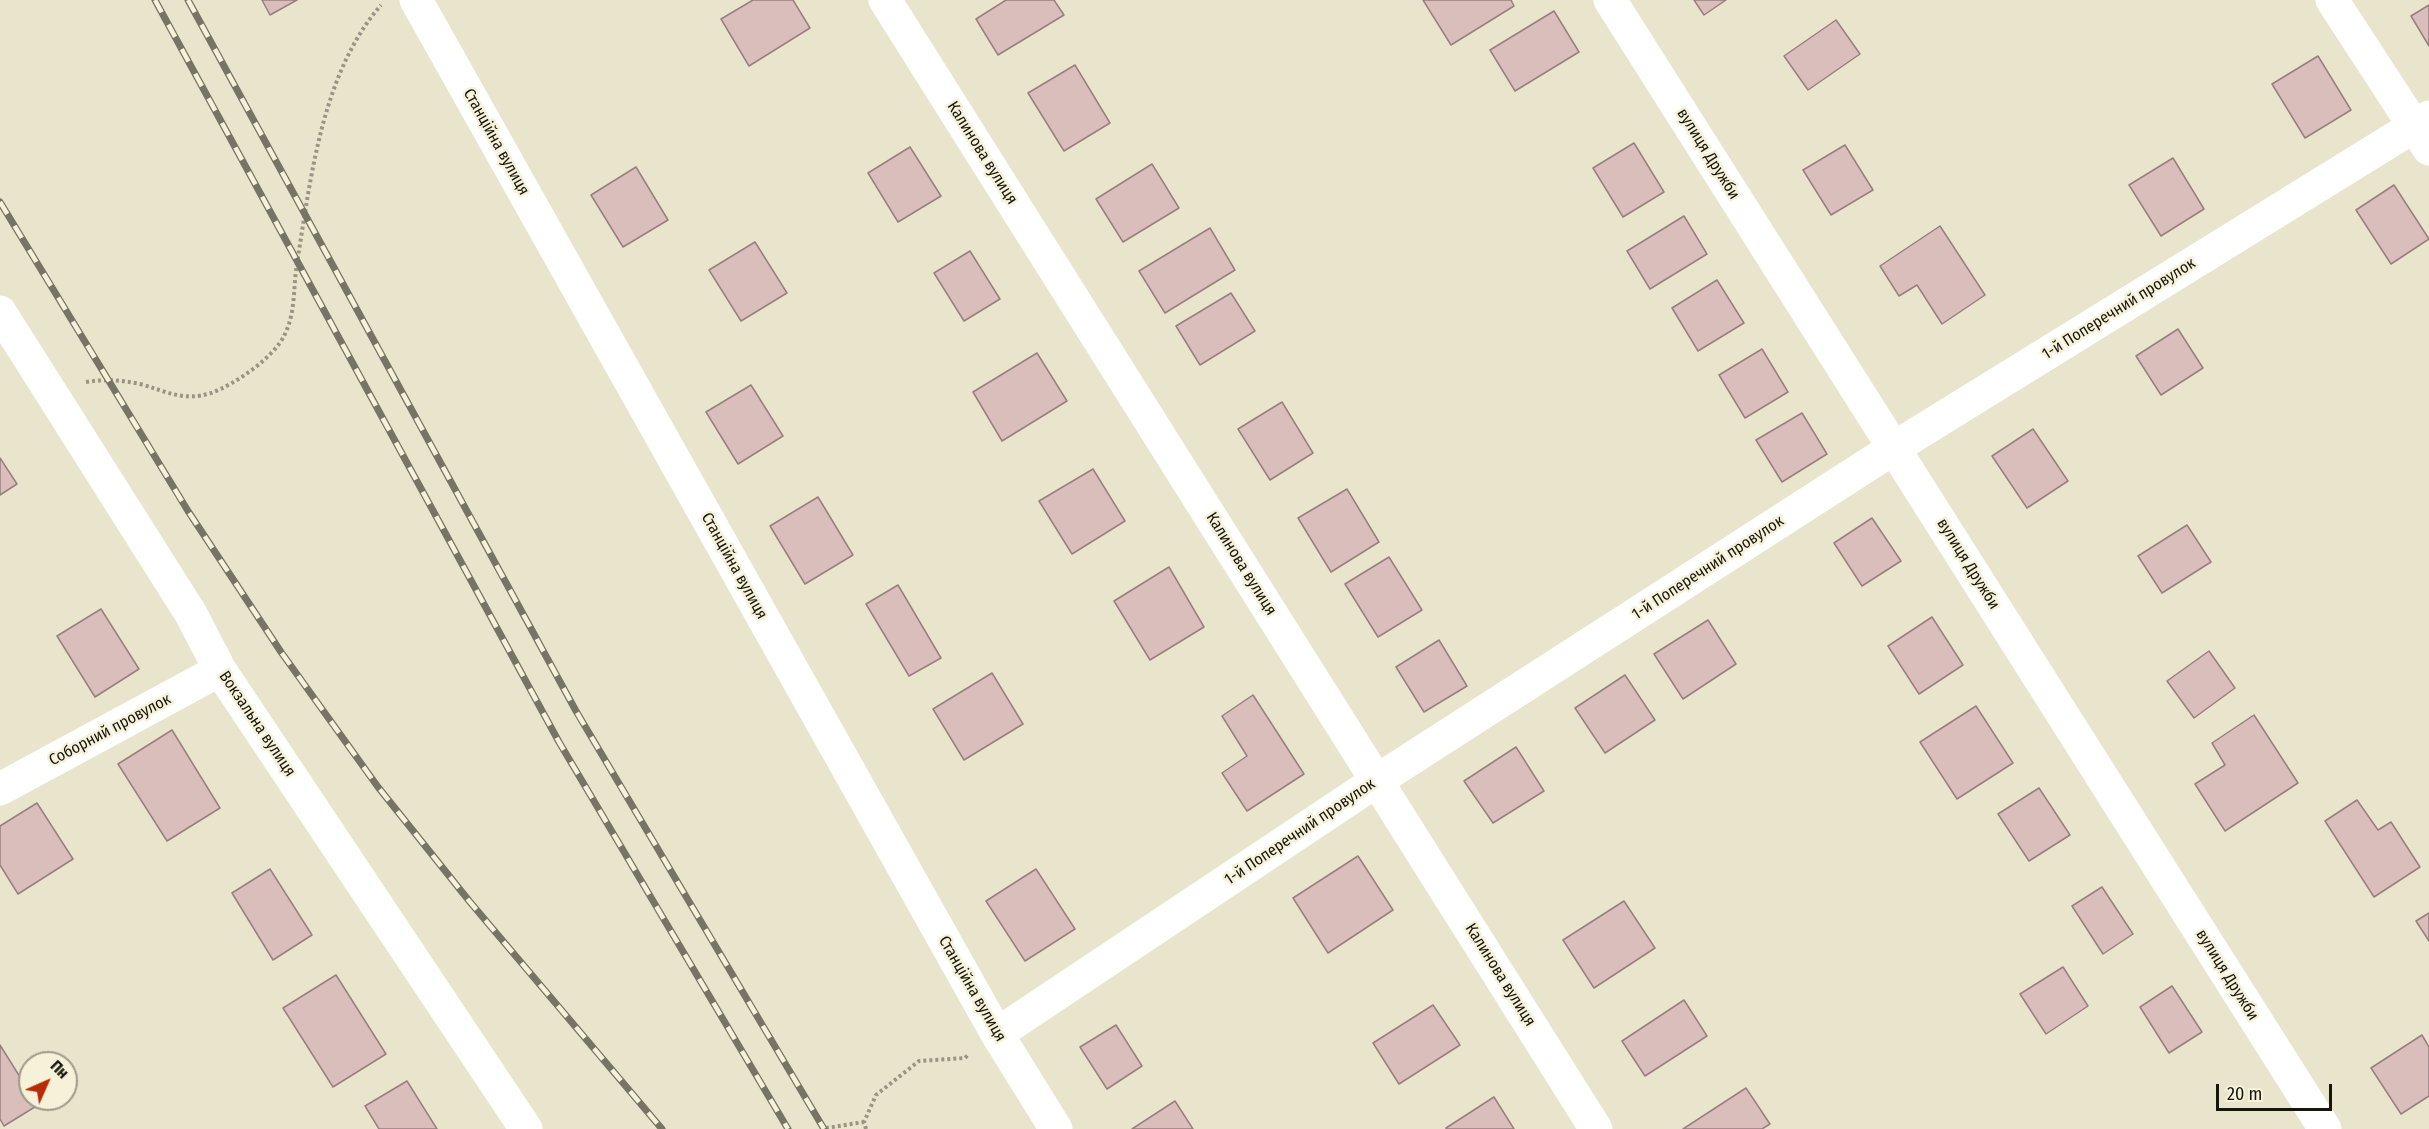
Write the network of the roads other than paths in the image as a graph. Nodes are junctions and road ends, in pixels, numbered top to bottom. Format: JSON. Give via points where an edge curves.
{"nodes":[{"id":1,"x":416,"y":0,"type":"edge"},
{"id":2,"x":885,"y":0,"type":"edge"},
{"id":3,"x":1610,"y":0,"type":"edge"},
{"id":4,"x":2332,"y":0,"type":"edge"},
{"id":5,"x":2424,"y":131,"type":"edge"},
{"id":6,"x":0,"y":312,"type":"edge"},
{"id":7,"x":1894,"y":448,"type":"junction"},
{"id":8,"x":220,"y":670,"type":"junction"},
{"id":9,"x":1378,"y":780,"type":"junction"},
{"id":10,"x":0,"y":789,"type":"edge"},
{"id":11,"x":997,"y":1034,"type":"junction"},
{"id":12,"x":526,"y":1129,"type":"edge"},
{"id":13,"x":1056,"y":1129,"type":"edge"},
{"id":14,"x":1596,"y":1129,"type":"edge"},
{"id":15,"x":2325,"y":1129,"type":"edge"}],
"edges":[{"from":1,"to":11,"type":"street","name":"Станційна вулиця"},
{"from":2,"to":9,"type":"street","name":"Калинова вулиця"},
{"from":3,"to":7,"type":"street","name":"вулиця Дружби"},
{"from":4,"to":5,"type":"street"},
{"from":5,"to":7,"type":"street","name":"1-й Поперечний провулок"},
{"from":6,"to":8,"type":"street","name":"Вокзальна вулиця","via":[[191,614]]},
{"from":7,"to":9,"type":"street","name":"1-й Поперечний провулок"},
{"from":7,"to":15,"type":"street","name":"вулиця Дружби"},
{"from":8,"to":10,"type":"street","name":"Соборний провулок"},
{"from":8,"to":12,"type":"street","name":"Вокзальна вулиця"},
{"from":9,"to":11,"type":"street","name":"1-й Поперечний провулок"},
{"from":9,"to":14,"type":"street","name":"Калинова вулиця"},
{"from":11,"to":13,"type":"street","name":"Станційна вулиця"}]}
